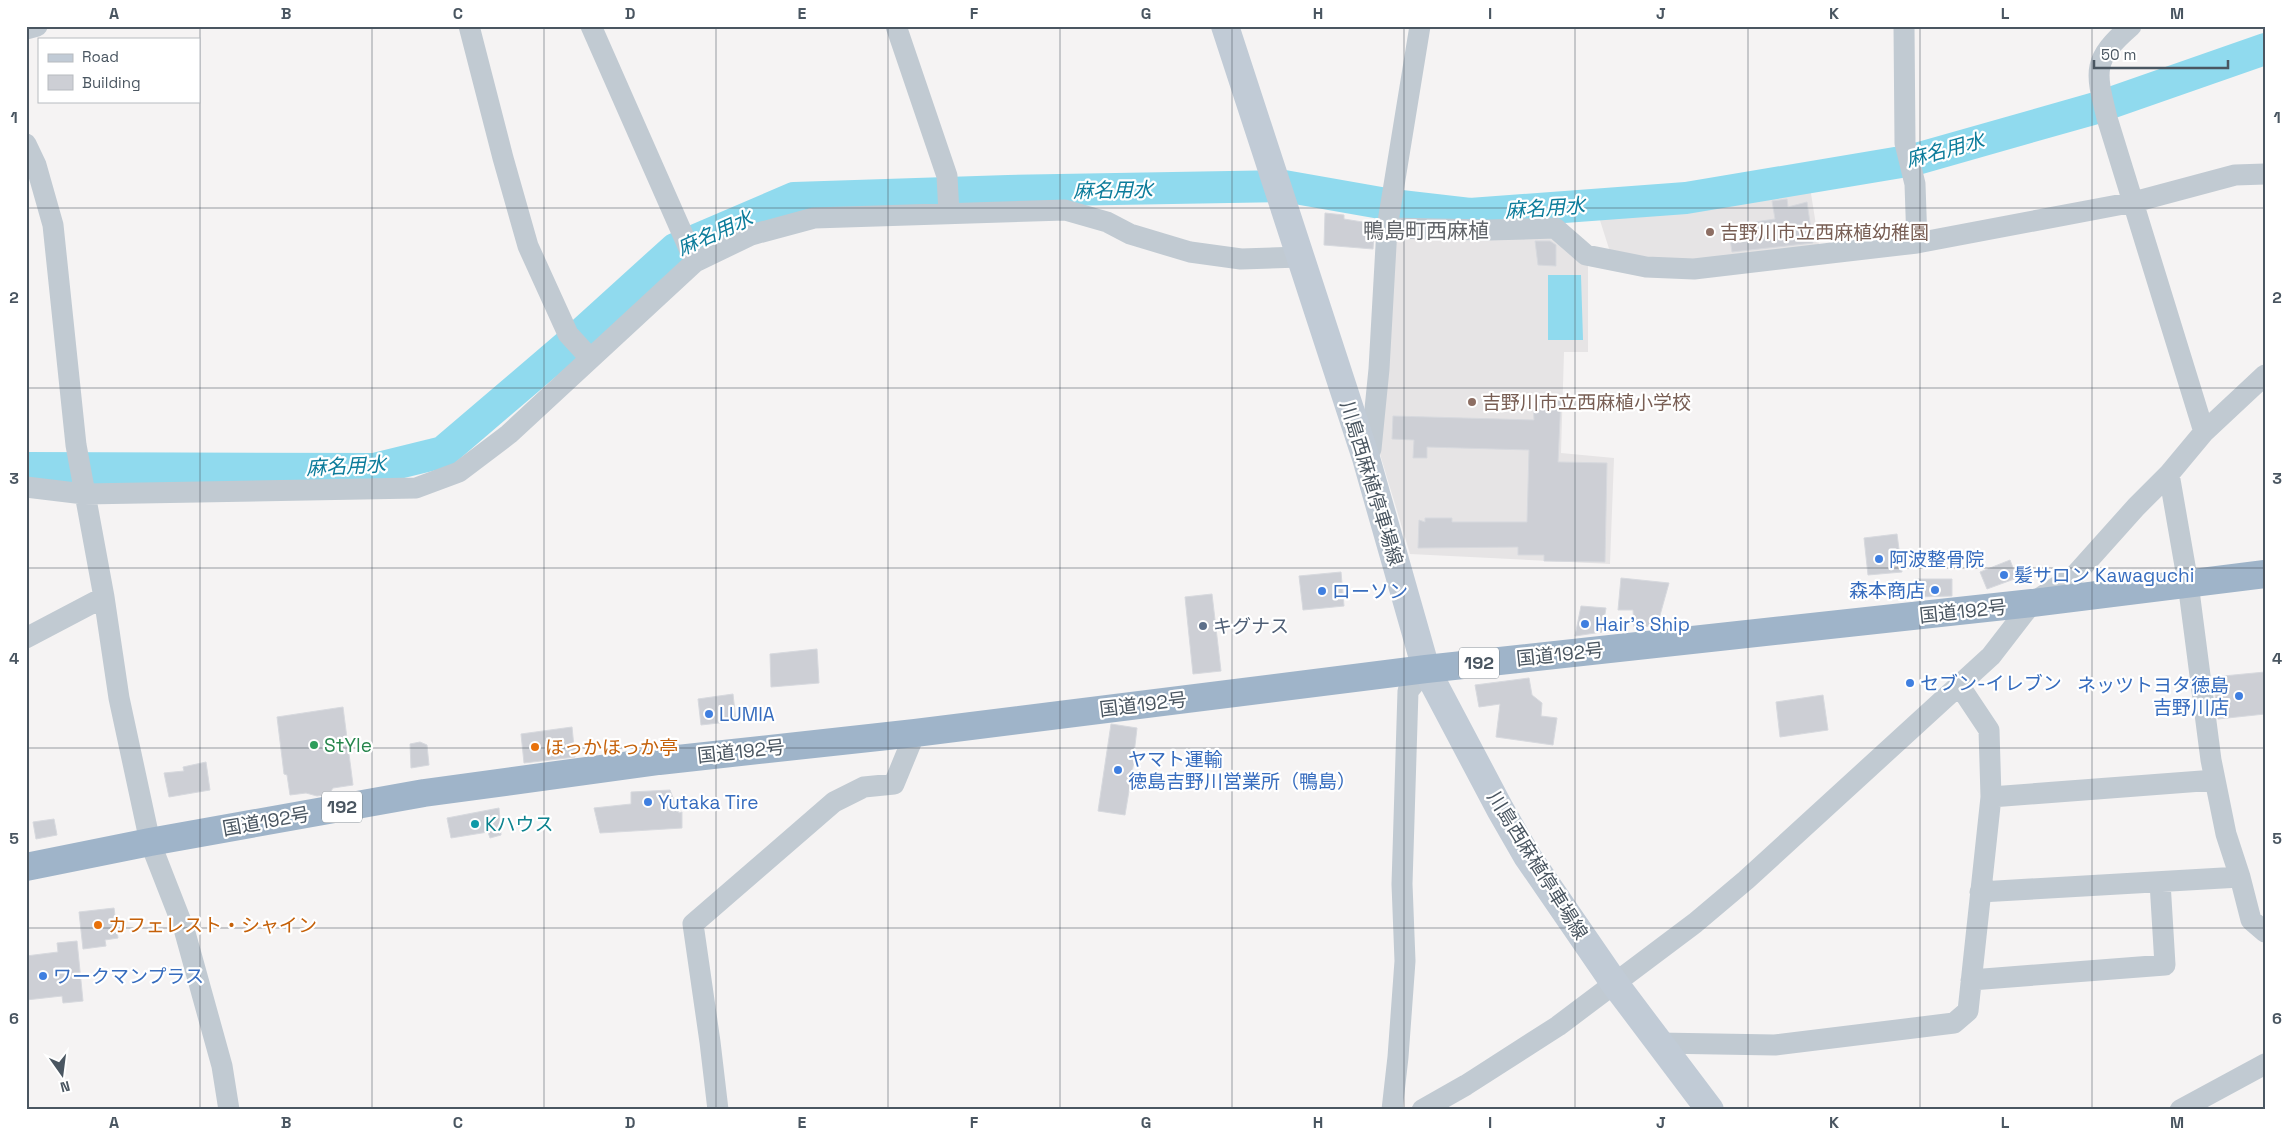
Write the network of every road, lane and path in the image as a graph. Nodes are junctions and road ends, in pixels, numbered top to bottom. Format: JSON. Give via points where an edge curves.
{"nodes":[{"id":1,"x":37,"y":26,"type":"edge"},
{"id":2,"x":469,"y":26,"type":"edge"},
{"id":3,"x":591,"y":26,"type":"edge"},
{"id":4,"x":896,"y":26,"type":"edge"},
{"id":5,"x":1225,"y":26,"type":"edge"},
{"id":6,"x":1420,"y":26,"type":"edge"},
{"id":7,"x":1904,"y":26,"type":"edge"},
{"id":8,"x":2131,"y":26,"type":"edge"},
{"id":9,"x":26,"y":29,"type":"edge"},
{"id":10,"x":26,"y":144,"type":"edge"},
{"id":11,"x":2265,"y":174,"type":"edge"},
{"id":12,"x":2134,"y":202,"type":"junction"},
{"id":13,"x":949,"y":214,"type":"junction"},
{"id":14,"x":1388,"y":224,"type":"junction"},
{"id":15,"x":1917,"y":243,"type":"junction"},
{"id":16,"x":1300,"y":257,"type":"junction"},
{"id":17,"x":695,"y":262,"type":"junction"},
{"id":18,"x":587,"y":356,"type":"junction"},
{"id":19,"x":2265,"y":374,"type":"edge"},
{"id":20,"x":2204,"y":432,"type":"junction"},
{"id":21,"x":1366,"y":458,"type":"junction"},
{"id":22,"x":2170,"y":474,"type":"junction"},
{"id":23,"x":26,"y":487,"type":"edge"},
{"id":24,"x":84,"y":494,"type":"junction"},
{"id":25,"x":2265,"y":574,"type":"edge"},
{"id":26,"x":2188,"y":583,"type":"junction"},
{"id":27,"x":104,"y":597,"type":"junction"},
{"id":28,"x":2032,"y":603,"type":"junction"},
{"id":29,"x":26,"y":638,"type":"edge"},
{"id":30,"x":1426,"y":669,"type":"junction"},
{"id":31,"x":1959,"y":685,"type":"junction"},
{"id":32,"x":915,"y":732,"type":"junction"},
{"id":33,"x":2215,"y":780,"type":"junction"},
{"id":34,"x":1991,"y":797,"type":"junction"},
{"id":35,"x":150,"y":842,"type":"junction"},
{"id":36,"x":26,"y":867,"type":"edge"},
{"id":37,"x":2240,"y":877,"type":"junction"},
{"id":38,"x":2160,"y":882,"type":"junction"},
{"id":39,"x":1980,"y":892,"type":"junction"},
{"id":40,"x":2265,"y":932,"type":"edge"},
{"id":41,"x":1971,"y":980,"type":"junction"},
{"id":42,"x":1615,"y":984,"type":"junction"},
{"id":43,"x":1659,"y":1043,"type":"junction"},
{"id":44,"x":2265,"y":1064,"type":"edge"},
{"id":45,"x":228,"y":1110,"type":"edge"},
{"id":46,"x":718,"y":1110,"type":"edge"},
{"id":47,"x":1392,"y":1110,"type":"edge"},
{"id":48,"x":1422,"y":1110,"type":"edge"},
{"id":49,"x":1710,"y":1110,"type":"edge"},
{"id":50,"x":2180,"y":1110,"type":"edge"}],
"edges":[{"from":1,"to":9,"type":"street"},
{"from":2,"to":18,"type":"street","via":[[528,246],[568,334]]},
{"from":3,"to":17,"type":"street"},
{"from":4,"to":13,"type":"street","via":[[947,176]]},
{"from":5,"to":16,"type":"main road","name":"川島西麻植停車場線"},
{"from":6,"to":14,"type":"street"},
{"from":7,"to":15,"type":"street","via":[[1906,143],[1915,184]]},
{"from":8,"to":12,"type":"street","via":[[2110,45],[2101,62],[2098,83]]},
{"from":10,"to":24,"type":"street","via":[[36,165],[53,225]]},
{"from":11,"to":12,"type":"street","via":[[2235,175]]},
{"from":12,"to":15,"type":"street"},
{"from":12,"to":20,"type":"street"},
{"from":13,"to":16,"type":"street","via":[[1065,210],[1190,252],[1241,259]]},
{"from":13,"to":17,"type":"street","via":[[814,218],[751,235]]},
{"from":14,"to":15,"type":"street","via":[[1489,230],[1554,228],[1586,255],[1646,267],[1685,269]]},
{"from":14,"to":21,"type":"street","via":[[1379,369],[1371,449]]},
{"from":16,"to":21,"type":"main road","name":"川島西麻植停車場線"},
{"from":17,"to":18,"type":"street"},
{"from":18,"to":24,"type":"street","via":[[508,434],[459,472],[416,488]]},
{"from":19,"to":20,"type":"street"},
{"from":20,"to":22,"type":"street"},
{"from":21,"to":30,"type":"main road","name":"川島西麻植停車場線"},
{"from":22,"to":26,"type":"street"},
{"from":22,"to":28,"type":"street","via":[[2076,574]]},
{"from":23,"to":24,"type":"street"},
{"from":24,"to":27,"type":"street"},
{"from":25,"to":26,"type":"highway","name":"国道192号","number":"192"},
{"from":26,"to":28,"type":"highway","name":"国道192号","number":"192"},
{"from":26,"to":33,"type":"street"},
{"from":27,"to":29,"type":"street"},
{"from":27,"to":35,"type":"street","via":[[119,698]]},
{"from":28,"to":30,"type":"highway","name":"国道192号","number":"192"},
{"from":28,"to":31,"type":"street","via":[[1991,656]]},
{"from":30,"to":32,"type":"highway","name":"国道192号","number":"192"},
{"from":30,"to":42,"type":"main road","name":"川島西麻植停車場線","via":[[1527,856]]},
{"from":30,"to":47,"type":"street","via":[[1408,691],[1402,884],[1404,961]]},
{"from":31,"to":34,"type":"street","via":[[1989,730]]},
{"from":31,"to":42,"type":"street","via":[[1746,880]]},
{"from":32,"to":35,"type":"highway","name":"国道192号","number":"192","via":[[659,760],[424,792]]},
{"from":32,"to":46,"type":"street","via":[[894,784],[864,787],[834,802],[693,924]]},
{"from":33,"to":34,"type":"street"},
{"from":33,"to":37,"type":"street","via":[[2226,834]]},
{"from":34,"to":39,"type":"street"},
{"from":35,"to":36,"type":"highway","name":"国道192号","number":"192"},
{"from":35,"to":45,"type":"street","via":[[184,928],[222,1066]]},
{"from":37,"to":38,"type":"street"},
{"from":37,"to":40,"type":"street","via":[[2251,920]]},
{"from":38,"to":39,"type":"street"},
{"from":38,"to":41,"type":"street","via":[[2165,966]]},
{"from":39,"to":41,"type":"street"},
{"from":41,"to":43,"type":"street","via":[[1968,1011],[1954,1023],[1775,1045]]},
{"from":42,"to":43,"type":"main road","name":"川島西麻植停車場線"},
{"from":42,"to":48,"type":"street","via":[[1558,1026]]},
{"from":43,"to":49,"type":"main road","name":"川島西麻植停車場線"},
{"from":44,"to":50,"type":"street"}]}
